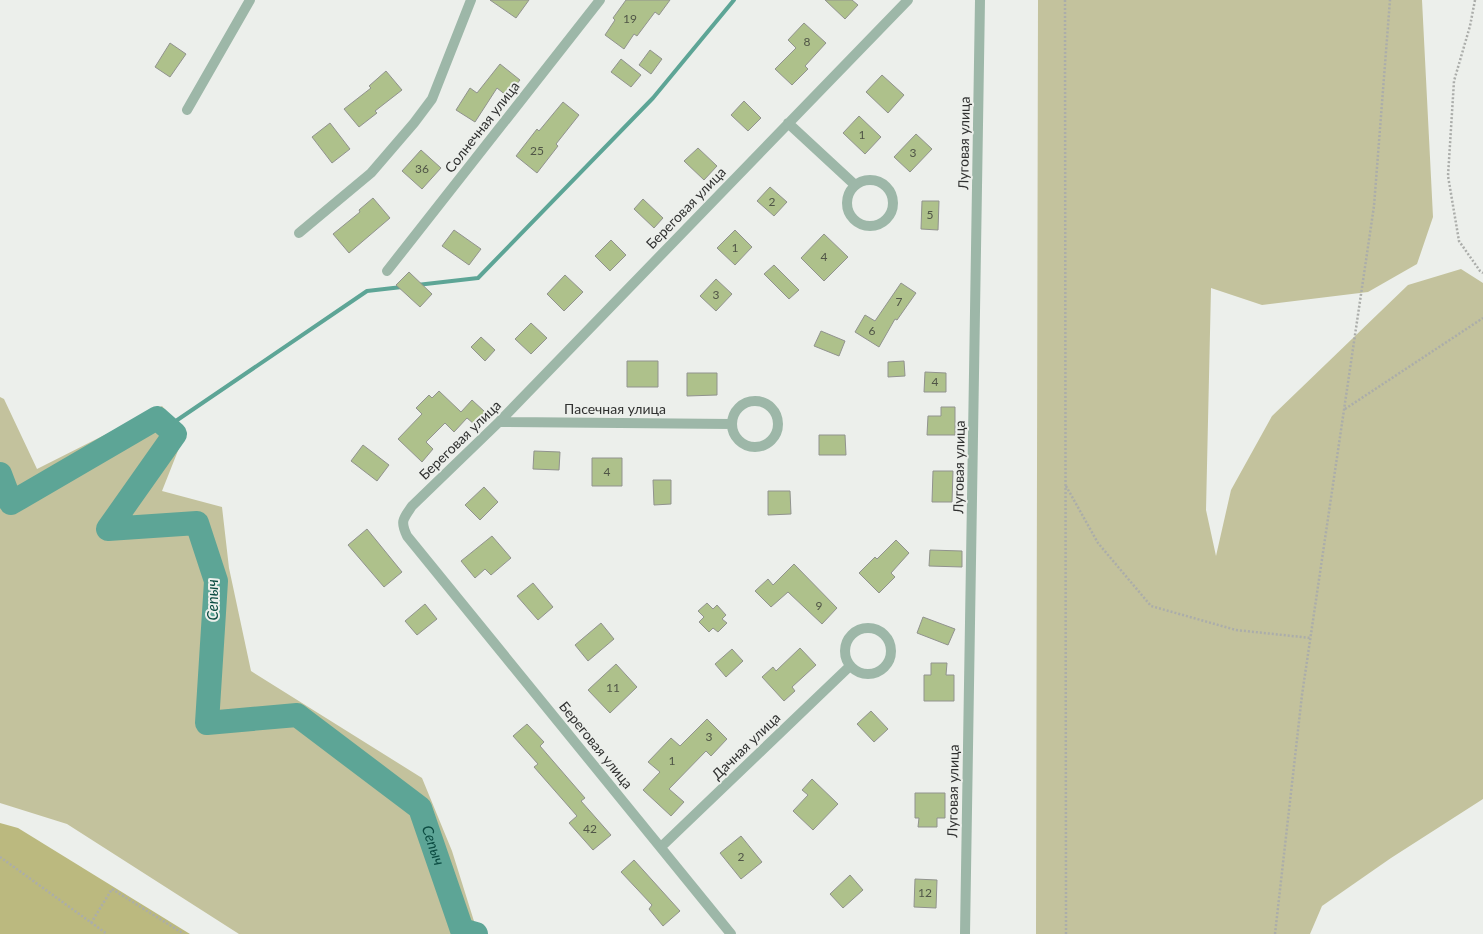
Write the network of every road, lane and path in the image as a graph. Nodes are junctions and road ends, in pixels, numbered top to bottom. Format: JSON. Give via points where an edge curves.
{"nodes":[{"id":1,"x":250,"y":0,"type":"edge"},
{"id":2,"x":471,"y":0,"type":"edge"},
{"id":3,"x":600,"y":0,"type":"edge"},
{"id":4,"x":908,"y":0,"type":"edge"},
{"id":5,"x":980,"y":0,"type":"edge"},
{"id":6,"x":1065,"y":0,"type":"edge"},
{"id":7,"x":1390,"y":0,"type":"edge"},
{"id":8,"x":1475,"y":0,"type":"edge"},
{"id":9,"x":187,"y":110,"type":"dead end"},
{"id":10,"x":788,"y":123,"type":"junction"},
{"id":11,"x":855,"y":185,"type":"junction"},
{"id":12,"x":299,"y":233,"type":"dead end"},
{"id":13,"x":387,"y":271,"type":"dead end"},
{"id":14,"x":1483,"y":273,"type":"edge"},
{"id":15,"x":1483,"y":318,"type":"edge"},
{"id":16,"x":1345,"y":409,"type":"junction"},
{"id":17,"x":499,"y":422,"type":"junction"},
{"id":18,"x":732,"y":424,"type":"junction"},
{"id":19,"x":1066,"y":486,"type":"junction"},
{"id":20,"x":1311,"y":638,"type":"junction"},
{"id":21,"x":850,"y":666,"type":"junction"},
{"id":22,"x":661,"y":847,"type":"junction"},
{"id":23,"x":0,"y":858,"type":"edge"},
{"id":24,"x":90,"y":923,"type":"junction"},
{"id":25,"x":107,"y":934,"type":"edge"},
{"id":26,"x":184,"y":934,"type":"edge"},
{"id":27,"x":732,"y":934,"type":"edge"},
{"id":28,"x":965,"y":934,"type":"edge"},
{"id":29,"x":1066,"y":934,"type":"edge"},
{"id":30,"x":1275,"y":934,"type":"edge"}],
"edges":[{"from":1,"to":9,"type":"street"},
{"from":2,"to":12,"type":"street","via":[[432,99],[371,172]]},
{"from":3,"to":13,"type":"street","name":"Солнечная улица"},
{"from":4,"to":10,"type":"street","name":"Береговая улица"},
{"from":5,"to":28,"type":"street","name":"Луговая улица"},
{"from":6,"to":19,"type":"path"},
{"from":7,"to":16,"type":"path","via":[[1374,206]]},
{"from":8,"to":14,"type":"path","via":[[1454,80],[1448,176],[1459,241]]},
{"from":10,"to":11,"type":"street"},
{"from":10,"to":17,"type":"street","name":"Береговая улица"},
{"from":11,"to":11,"type":"street","via":[[847,201],[852,218],[868,226],[885,220],[893,204],[887,187],[871,180]]},
{"from":15,"to":16,"type":"path"},
{"from":16,"to":20,"type":"path"},
{"from":17,"to":18,"type":"street","name":"Пасечная улица"},
{"from":17,"to":22,"type":"street","name":"Береговая улица","via":[[412,506],[404,518],[402,527],[422,555]]},
{"from":18,"to":18,"type":"street","via":[[739,441],[756,447],[772,439],[776,434],[778,422],[771,407],[755,401],[739,407],[732,418]]},
{"from":19,"to":20,"type":"path","via":[[1098,543],[1151,606],[1236,630]]},
{"from":19,"to":29,"type":"path"},
{"from":20,"to":30,"type":"path","via":[[1302,694]]},
{"from":21,"to":21,"type":"street","via":[[866,674],[883,668],[891,652],[891,646],[885,636],[870,628],[858,630],[853,634],[845,649]]},
{"from":21,"to":22,"type":"street","name":"Дачная улица"},
{"from":22,"to":27,"type":"street","name":"Береговая улица"},
{"from":23,"to":24,"type":"path"},
{"from":24,"to":25,"type":"path"},
{"from":24,"to":26,"type":"path","via":[[112,889]]}]}
